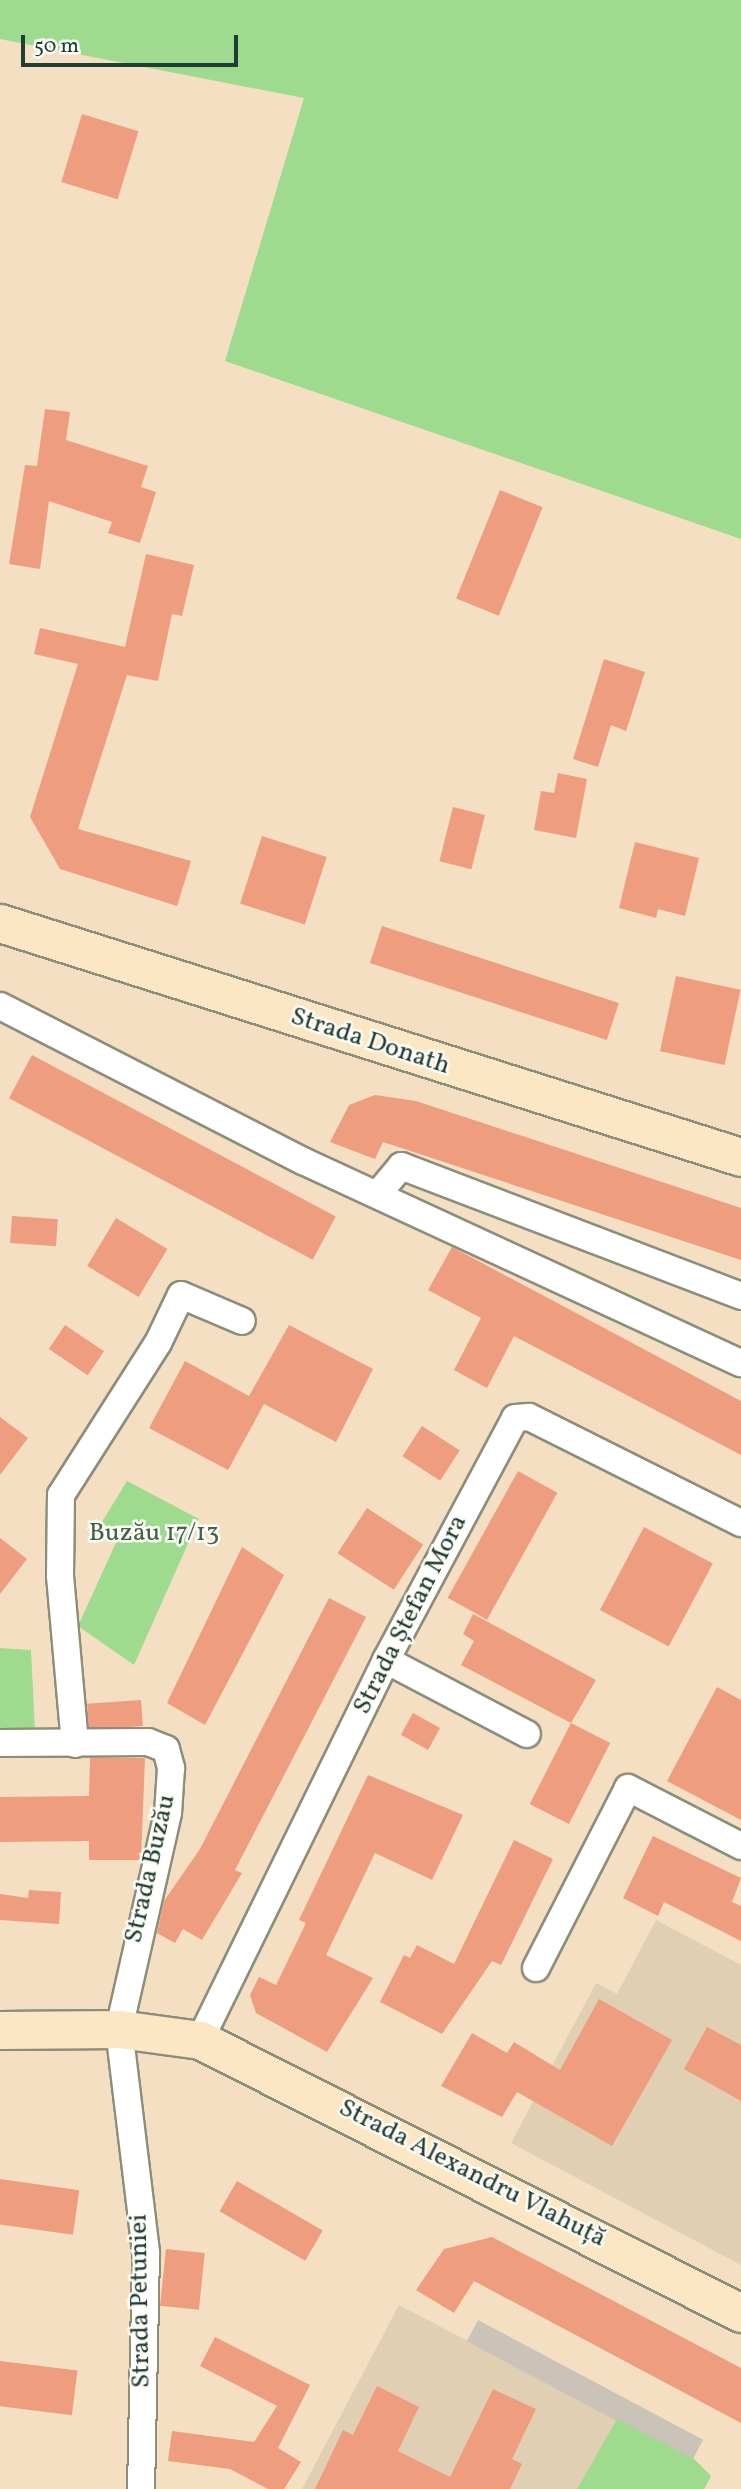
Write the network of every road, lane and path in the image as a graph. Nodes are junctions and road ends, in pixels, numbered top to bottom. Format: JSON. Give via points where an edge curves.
{"nodes":[{"id":1,"x":0,"y":923,"type":"edge"},
{"id":2,"x":0,"y":1006,"type":"edge"},
{"id":3,"x":740,"y":1154,"type":"edge"},
{"id":4,"x":377,"y":1195,"type":"junction"},
{"id":5,"x":741,"y":1296,"type":"edge"},
{"id":6,"x":242,"y":1321,"type":"dead end"},
{"id":7,"x":741,"y":1363,"type":"edge"},
{"id":8,"x":741,"y":1524,"type":"edge"},
{"id":9,"x":386,"y":1660,"type":"junction"},
{"id":10,"x":527,"y":1734,"type":"dead end"},
{"id":11,"x":0,"y":1743,"type":"edge"},
{"id":12,"x":75,"y":1744,"type":"junction"},
{"id":13,"x":741,"y":1846,"type":"edge"},
{"id":14,"x":536,"y":1968,"type":"dead end"},
{"id":15,"x":119,"y":2029,"type":"junction"},
{"id":16,"x":0,"y":2030,"type":"edge"},
{"id":17,"x":200,"y":2040,"type":"junction"},
{"id":18,"x":741,"y":2313,"type":"edge"},
{"id":19,"x":141,"y":2489,"type":"edge"}],
"edges":[{"from":1,"to":3,"type":"main road","name":"Strada Donath"},
{"from":2,"to":4,"type":"street"},
{"from":4,"to":5,"type":"street","via":[[401,1167]]},
{"from":4,"to":7,"type":"street"},
{"from":6,"to":12,"type":"street","via":[[181,1295],[61,1495],[60,1576]]},
{"from":8,"to":9,"type":"street","name":"Strada Ștefan Mora","via":[[529,1417],[515,1418]]},
{"from":9,"to":10,"type":"street"},
{"from":9,"to":17,"type":"street","name":"Strada Ștefan Mora"},
{"from":11,"to":12,"type":"street","name":"Strada Buzău"},
{"from":12,"to":15,"type":"street","name":"Strada Buzău","via":[[148,1742],[166,1748],[172,1768],[168,1813]]},
{"from":13,"to":14,"type":"street","via":[[628,1788]]},
{"from":15,"to":16,"type":"main road","name":"Strada Alexandru Vlahuță"},
{"from":15,"to":17,"type":"main road","name":"Strada Alexandru Vlahuță"},
{"from":15,"to":19,"type":"street","name":"Strada Petuniei","via":[[146,2253]]},
{"from":17,"to":18,"type":"main road","name":"Strada Alexandru Vlahuță"}]}
